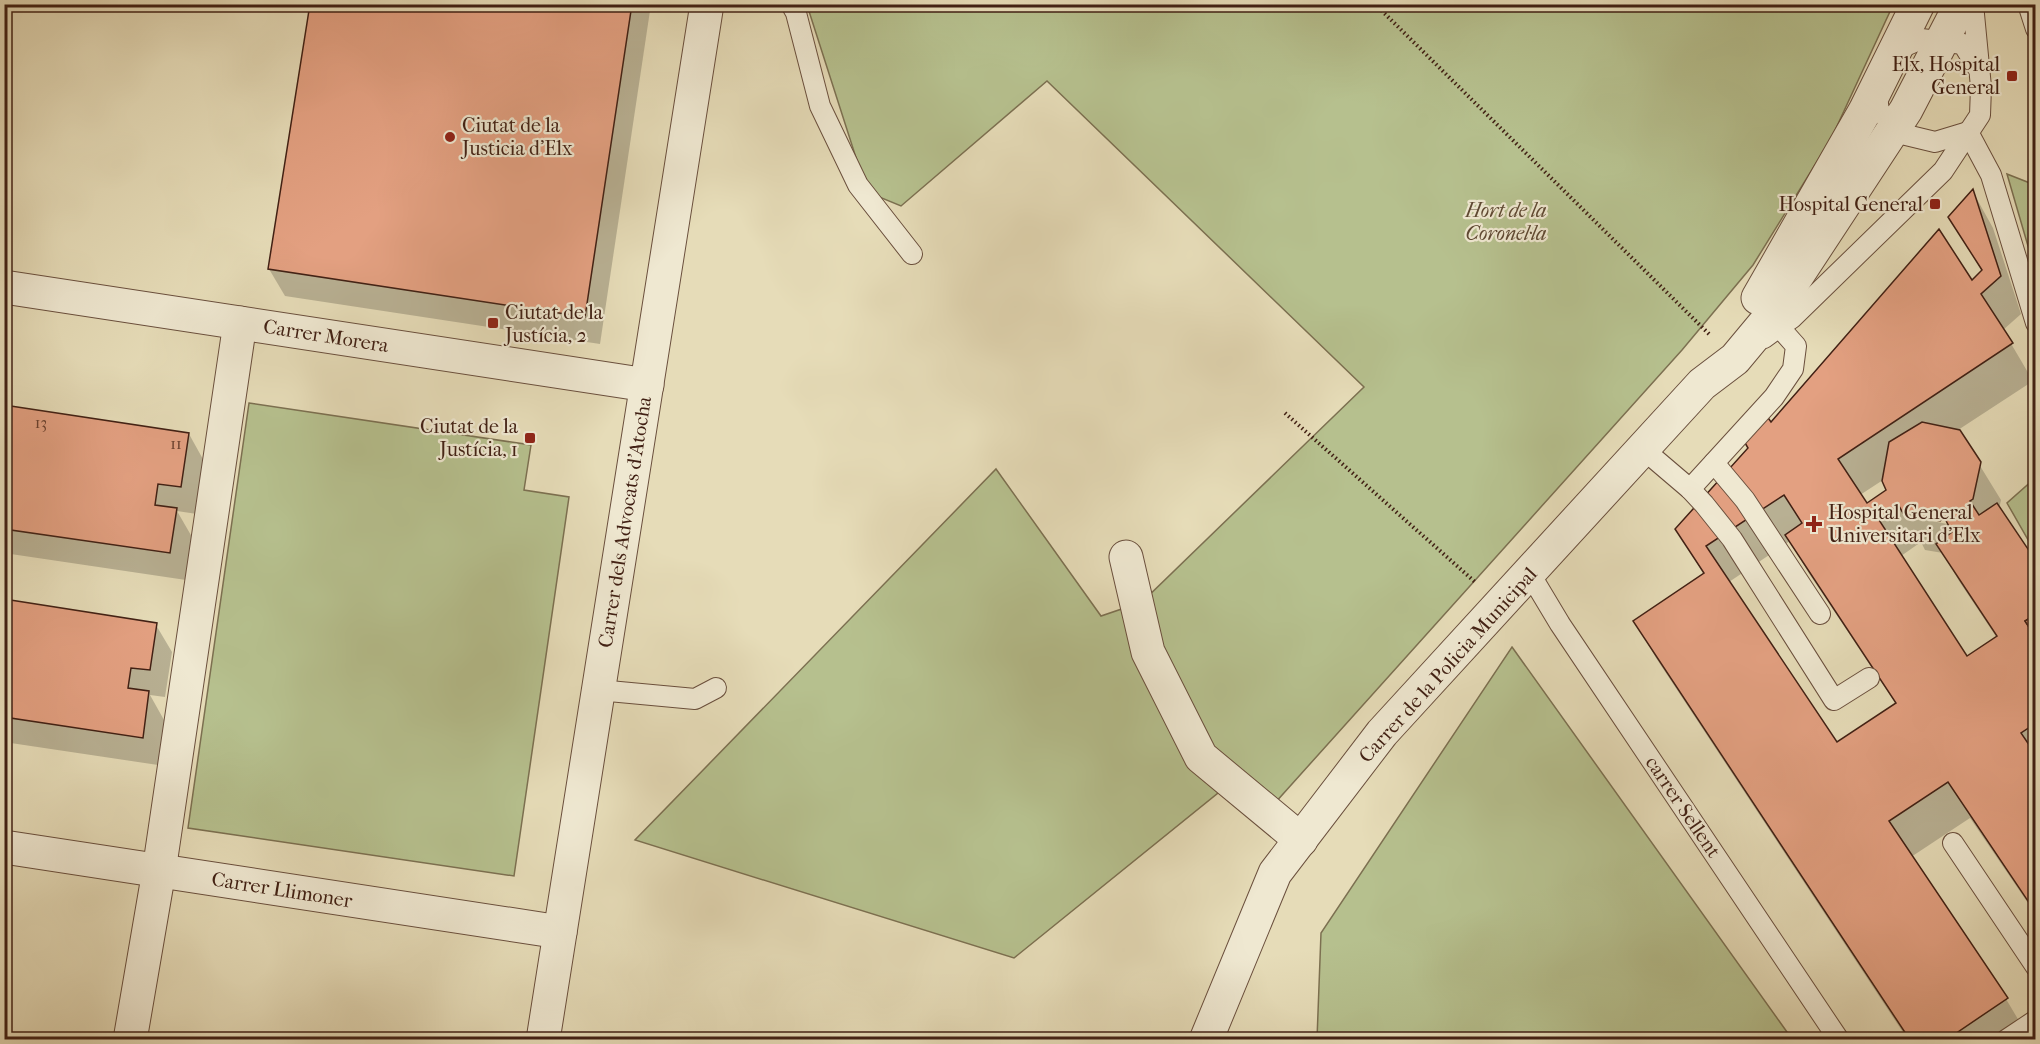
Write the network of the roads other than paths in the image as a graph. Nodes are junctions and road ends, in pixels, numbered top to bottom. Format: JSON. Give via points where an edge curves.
{"nodes":[{"id":1,"x":706,"y":4,"type":"edge"},
{"id":2,"x":791,"y":4,"type":"edge"},
{"id":3,"x":1918,"y":4,"type":"edge"},
{"id":4,"x":1961,"y":4,"type":"edge"},
{"id":5,"x":1973,"y":4,"type":"edge"},
{"id":6,"x":2028,"y":4,"type":"edge"},
{"id":7,"x":2036,"y":29,"type":"edge"},
{"id":8,"x":1942,"y":42,"type":"junction"},
{"id":9,"x":1896,"y":50,"type":"junction"},
{"id":10,"x":1980,"y":72,"type":"junction"},
{"id":11,"x":1876,"y":89,"type":"junction"},
{"id":12,"x":1896,"y":125,"type":"junction"},
{"id":13,"x":1968,"y":132,"type":"junction"},
{"id":14,"x":912,"y":254,"type":"dead end"},
{"id":15,"x":4,"y":287,"type":"edge"},
{"id":16,"x":1775,"y":322,"type":"junction"},
{"id":17,"x":240,"y":323,"type":"junction"},
{"id":18,"x":2036,"y":323,"type":"edge"},
{"id":19,"x":1729,"y":353,"type":"junction"},
{"id":20,"x":646,"y":385,"type":"junction"},
{"id":21,"x":1643,"y":449,"type":"junction"},
{"id":22,"x":1714,"y":463,"type":"junction"},
{"id":23,"x":1690,"y":489,"type":"junction"},
{"id":24,"x":1759,"y":521,"type":"junction"},
{"id":25,"x":1732,"y":539,"type":"junction"},
{"id":26,"x":1126,"y":557,"type":"dead end"},
{"id":27,"x":1530,"y":574,"type":"junction"},
{"id":28,"x":1820,"y":614,"type":"dead end"},
{"id":29,"x":1869,"y":678,"type":"dead end"},
{"id":30,"x":716,"y":688,"type":"dead end"},
{"id":31,"x":598,"y":690,"type":"junction"},
{"id":32,"x":1301,"y":840,"type":"junction"},
{"id":33,"x":1953,"y":843,"type":"dead end"},
{"id":34,"x":4,"y":847,"type":"edge"},
{"id":35,"x":159,"y":871,"type":"junction"},
{"id":36,"x":560,"y":932,"type":"junction"},
{"id":37,"x":2036,"y":967,"type":"edge"},
{"id":38,"x":2036,"y":1020,"type":"edge"},
{"id":39,"x":130,"y":1040,"type":"edge"},
{"id":40,"x":543,"y":1040,"type":"edge"},
{"id":41,"x":1206,"y":1040,"type":"edge"},
{"id":42,"x":1839,"y":1040,"type":"edge"},
{"id":43,"x":2006,"y":1040,"type":"edge"}],
"edges":[{"from":1,"to":20,"type":"street","name":"Carrer dels Advocats d'Atocha"},
{"from":2,"to":14,"type":"lane","via":[[820,106],[858,185]]},
{"from":3,"to":9,"type":"street","name":"Carrer de la Policia Municipal"},
{"from":4,"to":8,"type":"street","name":"Carrer de la Policia Municipal"},
{"from":5,"to":10,"type":"lane"},
{"from":6,"to":7,"type":"lane"},
{"from":8,"to":9,"type":"lane","via":[[1921,39]]},
{"from":8,"to":10,"type":"lane","via":[[1963,44]]},
{"from":8,"to":12,"type":"street","name":"Carrer de la Policia Municipal"},
{"from":9,"to":11,"type":"street","name":"Carrer de la Policia Municipal"},
{"from":10,"to":13,"type":"lane","via":[[1980,115]]},
{"from":11,"to":12,"type":"lane","via":[[1879,111]]},
{"from":11,"to":19,"type":"street","name":"Carrer de la Policia Municipal"},
{"from":12,"to":13,"type":"lane","via":[[1905,135],[1935,142]]},
{"from":12,"to":16,"type":"street","name":"Carrer de la Policia Municipal"},
{"from":13,"to":16,"type":"lane","via":[[1943,171],[1792,318]]},
{"from":13,"to":18,"type":"lane","via":[[1991,175]]},
{"from":15,"to":17,"type":"street","name":"Carrer Morera"},
{"from":16,"to":19,"type":"street","name":"Carrer de la Policia Municipal"},
{"from":16,"to":22,"type":"lane","via":[[1796,346],[1793,369],[1774,397]]},
{"from":17,"to":20,"type":"street","name":"Carrer Morera"},
{"from":17,"to":35,"type":"street"},
{"from":19,"to":21,"type":"street","name":"Carrer de la Policia Municipal"},
{"from":20,"to":31,"type":"street","name":"Carrer dels Advocats d'Atocha"},
{"from":21,"to":23,"type":"lane"},
{"from":21,"to":27,"type":"street","name":"Carrer de la Policia Municipal"},
{"from":22,"to":23,"type":"lane"},
{"from":22,"to":24,"type":"lane"},
{"from":23,"to":25,"type":"lane"},
{"from":24,"to":25,"type":"lane"},
{"from":24,"to":28,"type":"lane"},
{"from":25,"to":29,"type":"lane","via":[[1834,700]]},
{"from":26,"to":32,"type":"street","via":[[1148,652],[1201,757]]},
{"from":27,"to":32,"type":"street","name":"Carrer de la Policia Municipal","via":[[1382,734]]},
{"from":27,"to":42,"type":"lane","name":"carrer Sellent"},
{"from":30,"to":31,"type":"lane","via":[[695,699]]},
{"from":31,"to":36,"type":"street","name":"Carrer dels Advocats d'Atocha"},
{"from":32,"to":41,"type":"street","name":"Carrer de la Policia Municipal","via":[[1275,873]]},
{"from":33,"to":37,"type":"lane"},
{"from":34,"to":35,"type":"street","name":"Carrer Llimoner"},
{"from":35,"to":36,"type":"street","name":"Carrer Llimoner"},
{"from":35,"to":39,"type":"street"},
{"from":36,"to":40,"type":"street","name":"Carrer dels Advocats d'Atocha"},
{"from":38,"to":43,"type":"lane"}]}
